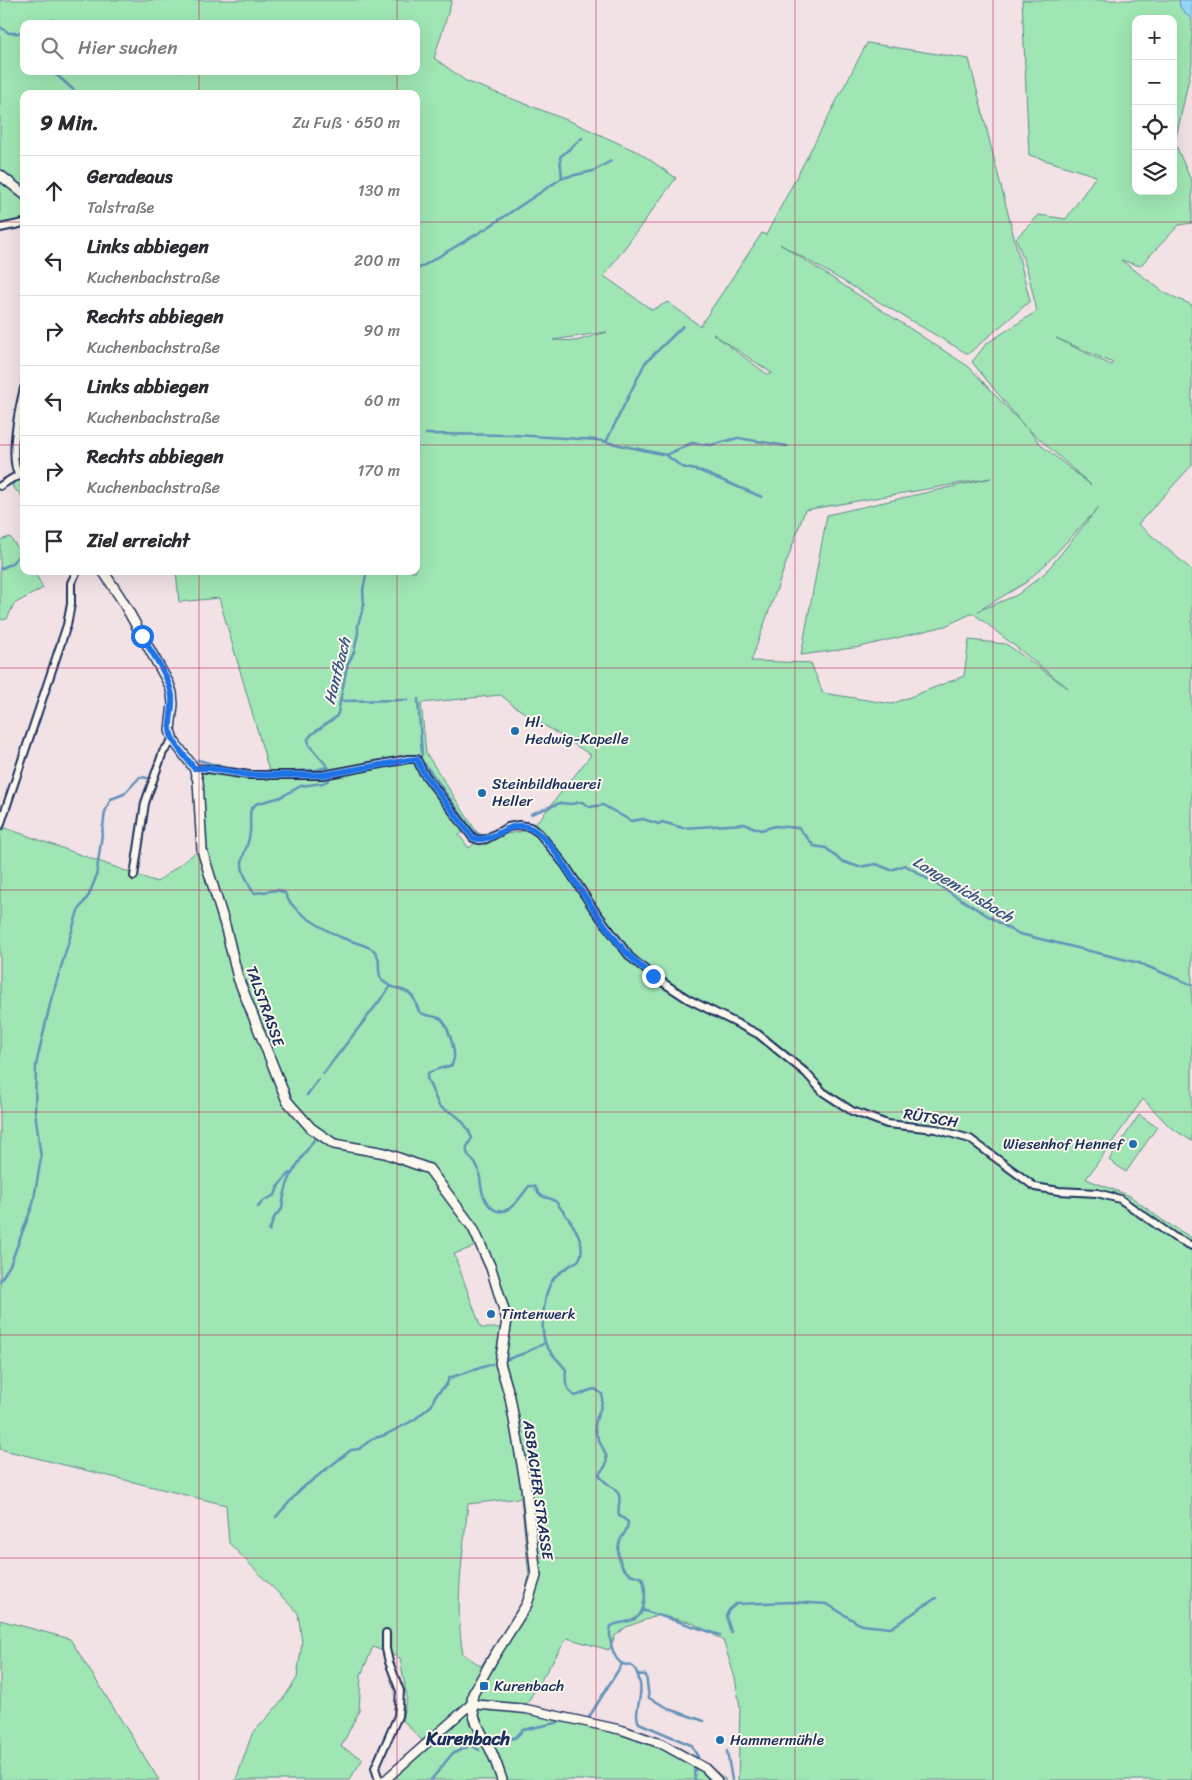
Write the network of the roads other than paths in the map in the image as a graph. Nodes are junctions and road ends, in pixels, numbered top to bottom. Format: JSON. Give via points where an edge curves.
{"nodes":[{"id":1,"x":0,"y":175,"type":"edge"},
{"id":2,"x":20,"y":191,"type":"edge"},
{"id":3,"x":20,"y":224,"type":"edge"},
{"id":4,"x":0,"y":228,"type":"edge"},
{"id":5,"x":20,"y":414,"type":"edge"},
{"id":6,"x":20,"y":475,"type":"edge"},
{"id":7,"x":20,"y":476,"type":"edge"},
{"id":8,"x":0,"y":486,"type":"edge"},
{"id":9,"x":75,"y":575,"type":"edge"},
{"id":10,"x":106,"y":575,"type":"edge"},
{"id":11,"x":173,"y":740,"type":"junction"},
{"id":12,"x":194,"y":768,"type":"junction"},
{"id":13,"x":0,"y":826,"type":"edge"},
{"id":14,"x":134,"y":876,"type":"dead end"},
{"id":15,"x":1192,"y":1246,"type":"edge"},
{"id":16,"x":500,"y":1363,"type":"joint"},
{"id":17,"x":386,"y":1633,"type":"dead end"},
{"id":18,"x":471,"y":1704,"type":"junction"},
{"id":19,"x":379,"y":1780,"type":"edge"},
{"id":20,"x":385,"y":1780,"type":"edge"},
{"id":21,"x":502,"y":1780,"type":"edge"},
{"id":22,"x":717,"y":1780,"type":"edge"}],
"edges":[{"from":1,"to":2,"type":"main road"},
{"from":3,"to":4,"type":"street"},
{"from":5,"to":6,"type":"street","via":[[14,453],[14,467]]},
{"from":7,"to":8,"type":"street"},
{"from":9,"to":13,"type":"street","via":[[71,583],[66,626]]},
{"from":10,"to":11,"type":"main road","via":[[169,684],[173,704],[170,730]]},
{"from":11,"to":12,"type":"main road","name":"TALSTRASSE"},
{"from":11,"to":14,"type":"street","via":[[163,752],[145,803]]},
{"from":12,"to":15,"type":"street","name":"RÜTSCH","via":[[248,775],[323,775],[417,759],[422,771],[473,838],[486,839],[519,825],[539,833],[630,957],[688,999],[758,1034],[806,1073],[823,1092],[852,1111],[888,1124],[936,1128],[970,1139],[1035,1187],[1097,1193],[1120,1199]]},
{"from":12,"to":16,"type":"main road","name":"TALSTRASSE","via":[[198,781],[202,850],[238,978],[287,1101],[311,1128],[334,1144],[385,1153],[428,1169],[473,1228],[491,1268],[507,1320]]},
{"from":16,"to":18,"type":"main road","name":"ASBACHER STRASSE","via":[[510,1396],[526,1487],[536,1576],[527,1604],[481,1678]]},
{"from":17,"to":19,"type":"street","via":[[388,1655],[400,1691],[398,1716],[375,1768]]},
{"from":18,"to":20,"type":"street"},
{"from":18,"to":21,"type":"main road"},
{"from":18,"to":22,"type":"street","via":[[526,1709],[622,1730],[662,1744],[705,1768]]}]}
